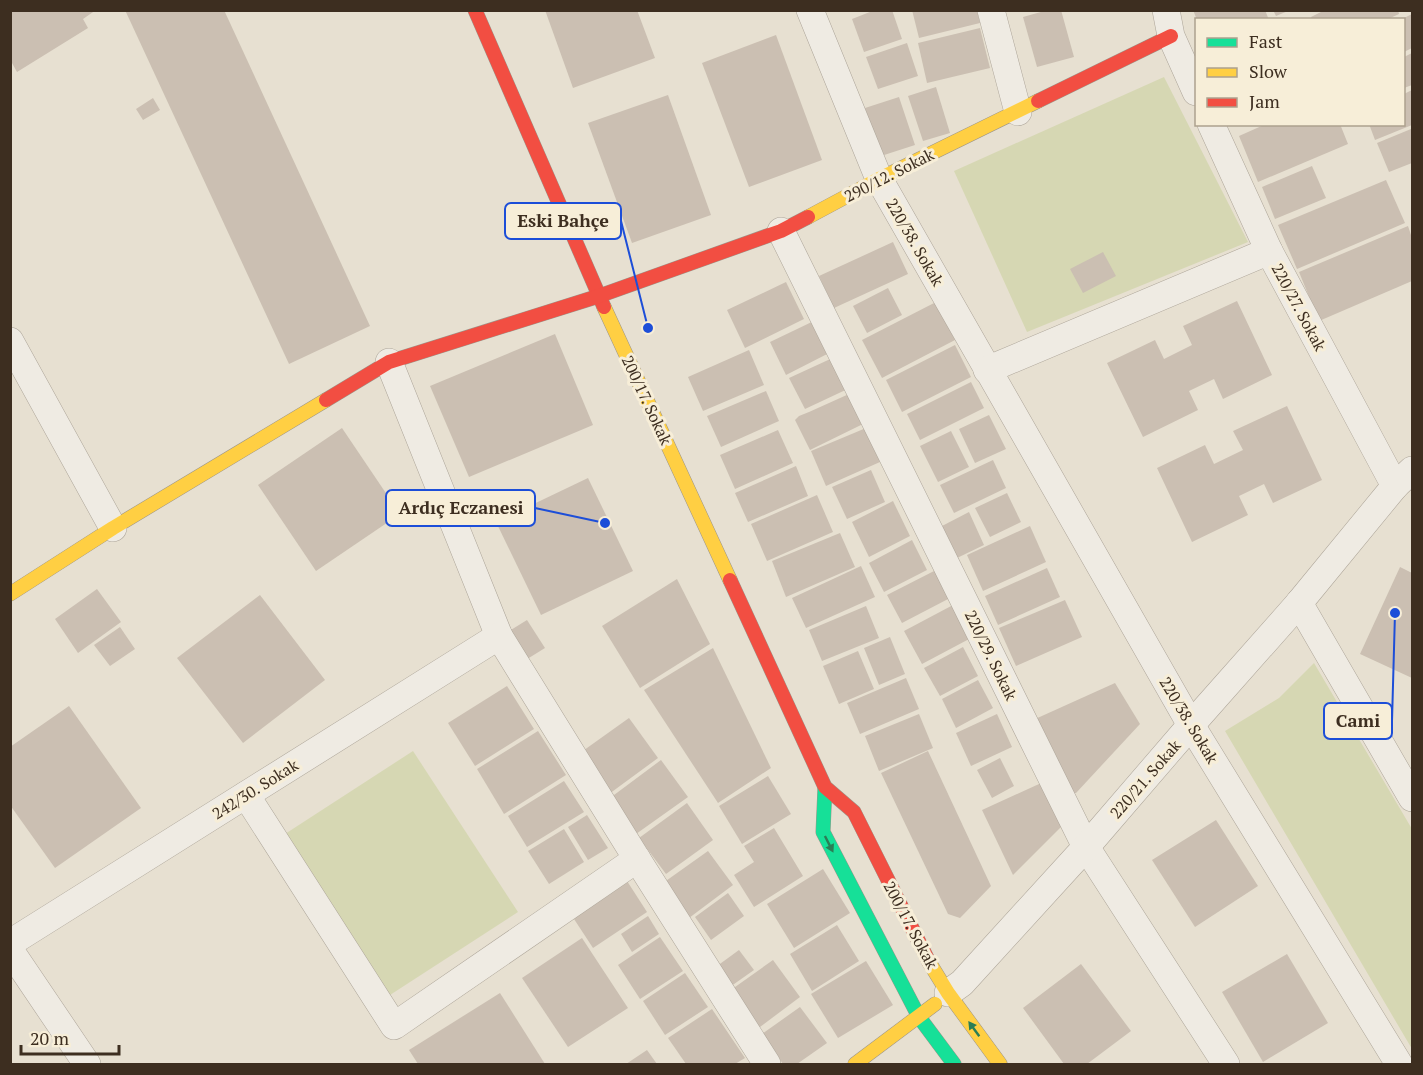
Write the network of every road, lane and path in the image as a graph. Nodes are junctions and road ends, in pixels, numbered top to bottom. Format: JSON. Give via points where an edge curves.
{"nodes":[{"id":1,"x":475,"y":10,"type":"edge"},
{"id":2,"x":810,"y":10,"type":"edge"},
{"id":3,"x":991,"y":10,"type":"edge"},
{"id":4,"x":1168,"y":23,"type":"edge"},
{"id":5,"x":1195,"y":87,"type":"edge"},
{"id":6,"x":1018,"y":112,"type":"junction"},
{"id":7,"x":1212,"y":126,"type":"edge"},
{"id":8,"x":879,"y":179,"type":"junction"},
{"id":9,"x":782,"y":231,"type":"junction"},
{"id":10,"x":1269,"y":251,"type":"junction"},
{"id":11,"x":599,"y":296,"type":"junction"},
{"id":12,"x":10,"y":341,"type":"edge"},
{"id":13,"x":389,"y":362,"type":"junction"},
{"id":14,"x":987,"y":370,"type":"junction"},
{"id":15,"x":1404,"y":478,"type":"edge"},
{"id":16,"x":113,"y":528,"type":"junction"},
{"id":17,"x":10,"y":594,"type":"edge"},
{"id":18,"x":1299,"y":603,"type":"junction"},
{"id":19,"x":499,"y":636,"type":"junction"},
{"id":20,"x":1191,"y":725,"type":"junction"},
{"id":21,"x":825,"y":787,"type":"junction"},
{"id":22,"x":246,"y":795,"type":"junction"},
{"id":23,"x":1413,"y":798,"type":"edge"},
{"id":24,"x":1086,"y":847,"type":"junction"},
{"id":25,"x":637,"y":859,"type":"junction"},
{"id":26,"x":10,"y":943,"type":"edge"},
{"id":27,"x":10,"y":950,"type":"edge"},
{"id":28,"x":948,"y":993,"type":"junction"},
{"id":29,"x":919,"y":1017,"type":"junction"},
{"id":30,"x":87,"y":1065,"type":"edge"},
{"id":31,"x":767,"y":1065,"type":"edge"},
{"id":32,"x":855,"y":1065,"type":"edge"},
{"id":33,"x":954,"y":1065,"type":"edge"},
{"id":34,"x":1000,"y":1065,"type":"edge"},
{"id":35,"x":1226,"y":1065,"type":"edge"},
{"id":36,"x":1399,"y":1065,"type":"edge"}],
"edges":[{"from":1,"to":11,"type":"street","name":"200/17. Sokak"},
{"from":2,"to":8,"type":"street","name":"220/38. Sokak"},
{"from":3,"to":6,"type":"street"},
{"from":4,"to":5,"type":"street"},
{"from":4,"to":6,"type":"street","name":"290/12. Sokak"},
{"from":6,"to":8,"type":"street","name":"290/12. Sokak"},
{"from":7,"to":10,"type":"street","name":"220/27. Sokak"},
{"from":8,"to":9,"type":"street","name":"290/12. Sokak"},
{"from":8,"to":14,"type":"street","name":"220/38. Sokak"},
{"from":9,"to":11,"type":"street","name":"290/12. Sokak"},
{"from":9,"to":24,"type":"street","name":"220/29. Sokak"},
{"from":10,"to":14,"type":"street"},
{"from":10,"to":15,"type":"street","name":"220/27. Sokak"},
{"from":11,"to":13,"type":"street","name":"290/12. Sokak"},
{"from":11,"to":21,"type":"street","name":"200/17. Sokak"},
{"from":12,"to":16,"type":"street"},
{"from":13,"to":16,"type":"street","name":"290/12. Sokak"},
{"from":13,"to":19,"type":"street"},
{"from":14,"to":20,"type":"street","name":"220/38. Sokak"},
{"from":15,"to":18,"type":"street","name":"220/21. Sokak"},
{"from":16,"to":17,"type":"street","name":"290/12. Sokak"},
{"from":18,"to":20,"type":"street","name":"220/21. Sokak"},
{"from":18,"to":23,"type":"street"},
{"from":19,"to":22,"type":"street","name":"242/30. Sokak"},
{"from":19,"to":25,"type":"street"},
{"from":20,"to":24,"type":"street","name":"220/21. Sokak"},
{"from":20,"to":36,"type":"street","name":"220/38. Sokak"},
{"from":21,"to":28,"type":"street","name":"200/17. Sokak","via":[[854,812],[923,952]]},
{"from":21,"to":29,"type":"street","name":"200/17. Sokak","one_way":true,"via":[[823,832]]},
{"from":22,"to":25,"type":"street","via":[[394,1026]]},
{"from":22,"to":26,"type":"street","name":"242/30. Sokak"},
{"from":24,"to":28,"type":"street","name":"220/21. Sokak","via":[[962,983]]},
{"from":24,"to":35,"type":"street","name":"220/29. Sokak"},
{"from":25,"to":31,"type":"street"},
{"from":27,"to":30,"type":"street"},
{"from":28,"to":29,"type":"street","name":"220/21. Sokak"},
{"from":34,"to":28,"type":"street","name":"200/17. Sokak","one_way":true},
{"from":29,"to":32,"type":"street","name":"220/21. Sokak"},
{"from":29,"to":33,"type":"street","name":"200/17. Sokak"}]}
